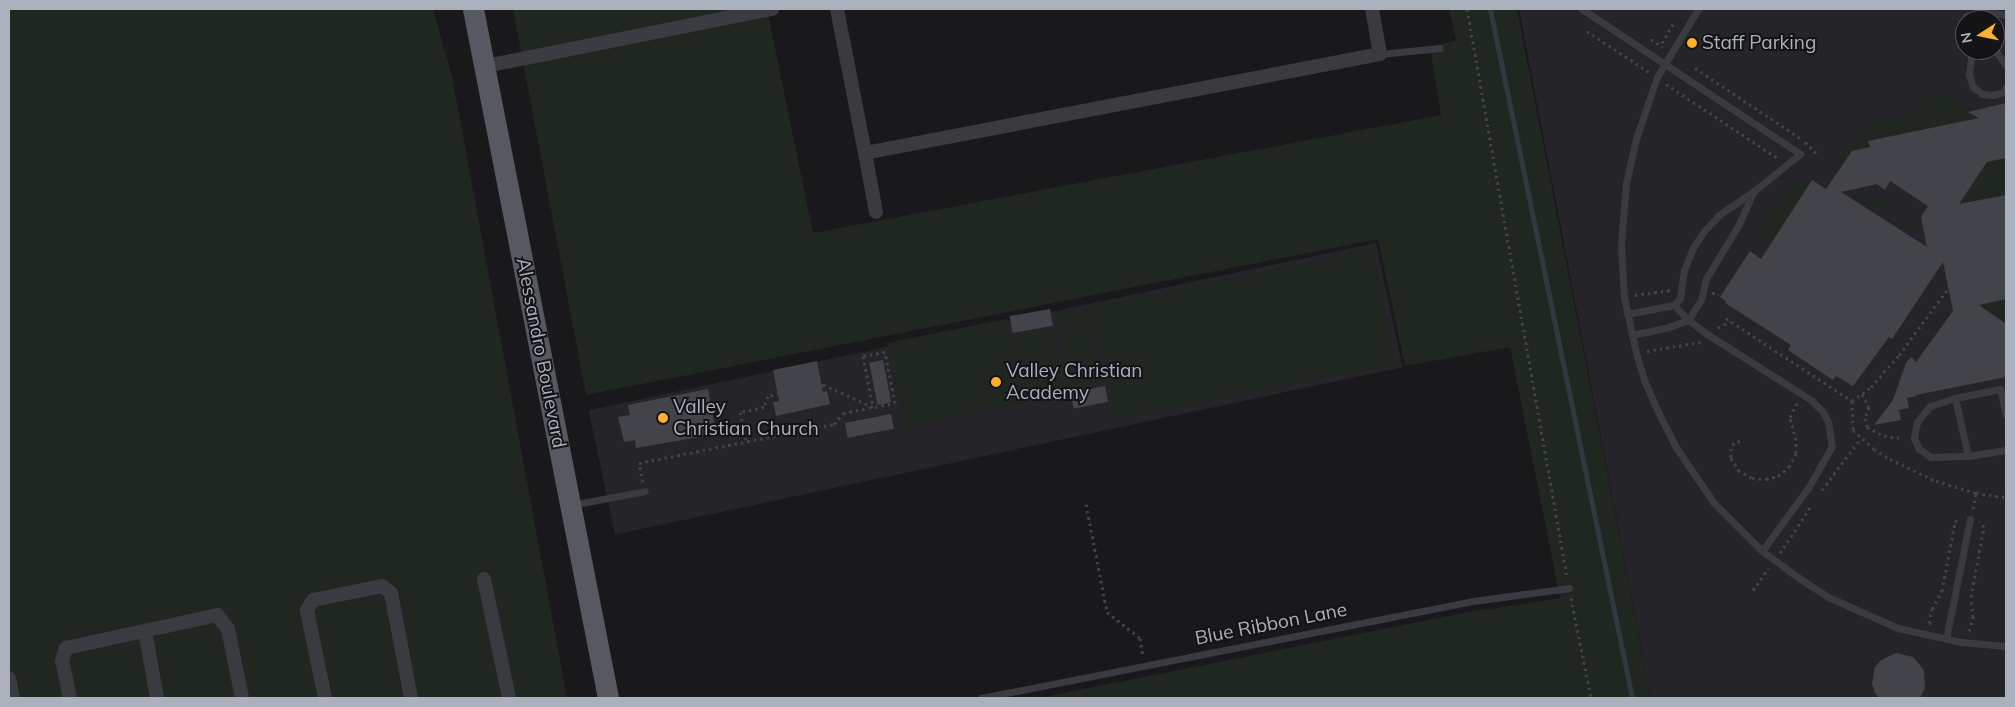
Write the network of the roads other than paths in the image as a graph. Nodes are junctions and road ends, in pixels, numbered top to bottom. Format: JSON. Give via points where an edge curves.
{"nodes":[{"id":1,"x":474,"y":9,"type":"edge"},
{"id":2,"x":772,"y":9,"type":"edge"},
{"id":3,"x":837,"y":9,"type":"edge"},
{"id":4,"x":1372,"y":9,"type":"edge"},
{"id":5,"x":1582,"y":9,"type":"edge"},
{"id":6,"x":1698,"y":9,"type":"edge"},
{"id":7,"x":1440,"y":48,"type":"dead end"},
{"id":8,"x":1380,"y":54,"type":"junction"},
{"id":9,"x":1970,"y":60,"type":"edge"},
{"id":10,"x":1664,"y":64,"type":"junction"},
{"id":11,"x":486,"y":66,"type":"junction"},
{"id":12,"x":2006,"y":87,"type":"edge"},
{"id":13,"x":865,"y":152,"type":"junction"},
{"id":14,"x":1754,"y":191,"type":"junction"},
{"id":15,"x":876,"y":212,"type":"dead end"},
{"id":16,"x":1674,"y":306,"type":"junction"},
{"id":17,"x":1627,"y":314,"type":"junction"},
{"id":18,"x":1688,"y":320,"type":"junction"},
{"id":19,"x":1632,"y":335,"type":"junction"},
{"id":20,"x":1955,"y":398,"type":"junction"},
{"id":21,"x":2006,"y":414,"type":"edge"},
{"id":22,"x":2006,"y":450,"type":"edge"},
{"id":23,"x":1968,"y":456,"type":"junction"},
{"id":24,"x":645,"y":491,"type":"road end"},
{"id":25,"x":571,"y":505,"type":"junction"},
{"id":26,"x":1970,"y":519,"type":"dead end"},
{"id":27,"x":1762,"y":551,"type":"junction"},
{"id":28,"x":484,"y":579,"type":"dead end"},
{"id":29,"x":1569,"y":588,"type":"road end"},
{"id":30,"x":145,"y":631,"type":"junction"},
{"id":31,"x":1946,"y":639,"type":"junction"},
{"id":32,"x":2006,"y":646,"type":"edge"},
{"id":33,"x":9,"y":678,"type":"edge"},
{"id":34,"x":13,"y":698,"type":"edge"},
{"id":35,"x":70,"y":698,"type":"edge"},
{"id":36,"x":158,"y":698,"type":"edge"},
{"id":37,"x":242,"y":698,"type":"edge"},
{"id":38,"x":325,"y":698,"type":"edge"},
{"id":39,"x":412,"y":698,"type":"edge"},
{"id":40,"x":509,"y":698,"type":"edge"},
{"id":41,"x":608,"y":698,"type":"edge"},
{"id":42,"x":981,"y":698,"type":"edge"}],
"edges":[{"from":1,"to":11,"type":"main road","name":"Alessandro Boulevard"},
{"from":2,"to":11,"type":"street"},
{"from":3,"to":13,"type":"street"},
{"from":4,"to":8,"type":"street"},
{"from":5,"to":10,"type":"lane"},
{"from":6,"to":10,"type":"lane"},
{"from":7,"to":8,"type":"lane"},
{"from":8,"to":13,"type":"street"},
{"from":9,"to":12,"type":"lane","via":[[1968,75],[1973,87],[1982,94],[1994,95],[2004,92]]},
{"from":10,"to":14,"type":"lane","via":[[1800,154]]},
{"from":10,"to":17,"type":"lane","via":[[1656,77],[1636,139],[1626,183],[1621,244]]},
{"from":11,"to":25,"type":"main road","name":"Alessandro Boulevard"},
{"from":13,"to":15,"type":"street"},
{"from":14,"to":16,"type":"lane","via":[[1719,215],[1704,231],[1687,262],[1680,298]]},
{"from":14,"to":18,"type":"lane","via":[[1739,224],[1706,279],[1701,300]]},
{"from":16,"to":17,"type":"lane"},
{"from":16,"to":18,"type":"lane"},
{"from":17,"to":19,"type":"lane"},
{"from":18,"to":19,"type":"lane"},
{"from":18,"to":27,"type":"lane","via":[[1803,394],[1823,412],[1828,422],[1832,446],[1808,488]]},
{"from":19,"to":27,"type":"lane","via":[[1644,380],[1675,446],[1714,503]]},
{"from":20,"to":21,"type":"lane","via":[[2000,389]]},
{"from":20,"to":23,"type":"lane"},
{"from":20,"to":23,"type":"lane","via":[[1930,406],[1917,422],[1914,438],[1920,449],[1931,457]]},
{"from":22,"to":23,"type":"lane"},
{"from":24,"to":25,"type":"lane"},
{"from":25,"to":41,"type":"main road","name":"Alessandro Boulevard"},
{"from":26,"to":31,"type":"lane"},
{"from":27,"to":31,"type":"lane","via":[[1828,596],[1860,612],[1898,628]]},
{"from":28,"to":40,"type":"street"},
{"from":29,"to":42,"type":"lane","name":"Blue Ribbon Lane","via":[[1473,601]]},
{"from":30,"to":35,"type":"street","via":[[66,648],[62,662]]},
{"from":30,"to":36,"type":"street"},
{"from":30,"to":37,"type":"street","via":[[217,616],[228,629]]},
{"from":31,"to":32,"type":"lane"},
{"from":33,"to":34,"type":"street"},
{"from":38,"to":39,"type":"street","via":[[307,610],[313,600],[382,586],[391,593]]}]}
